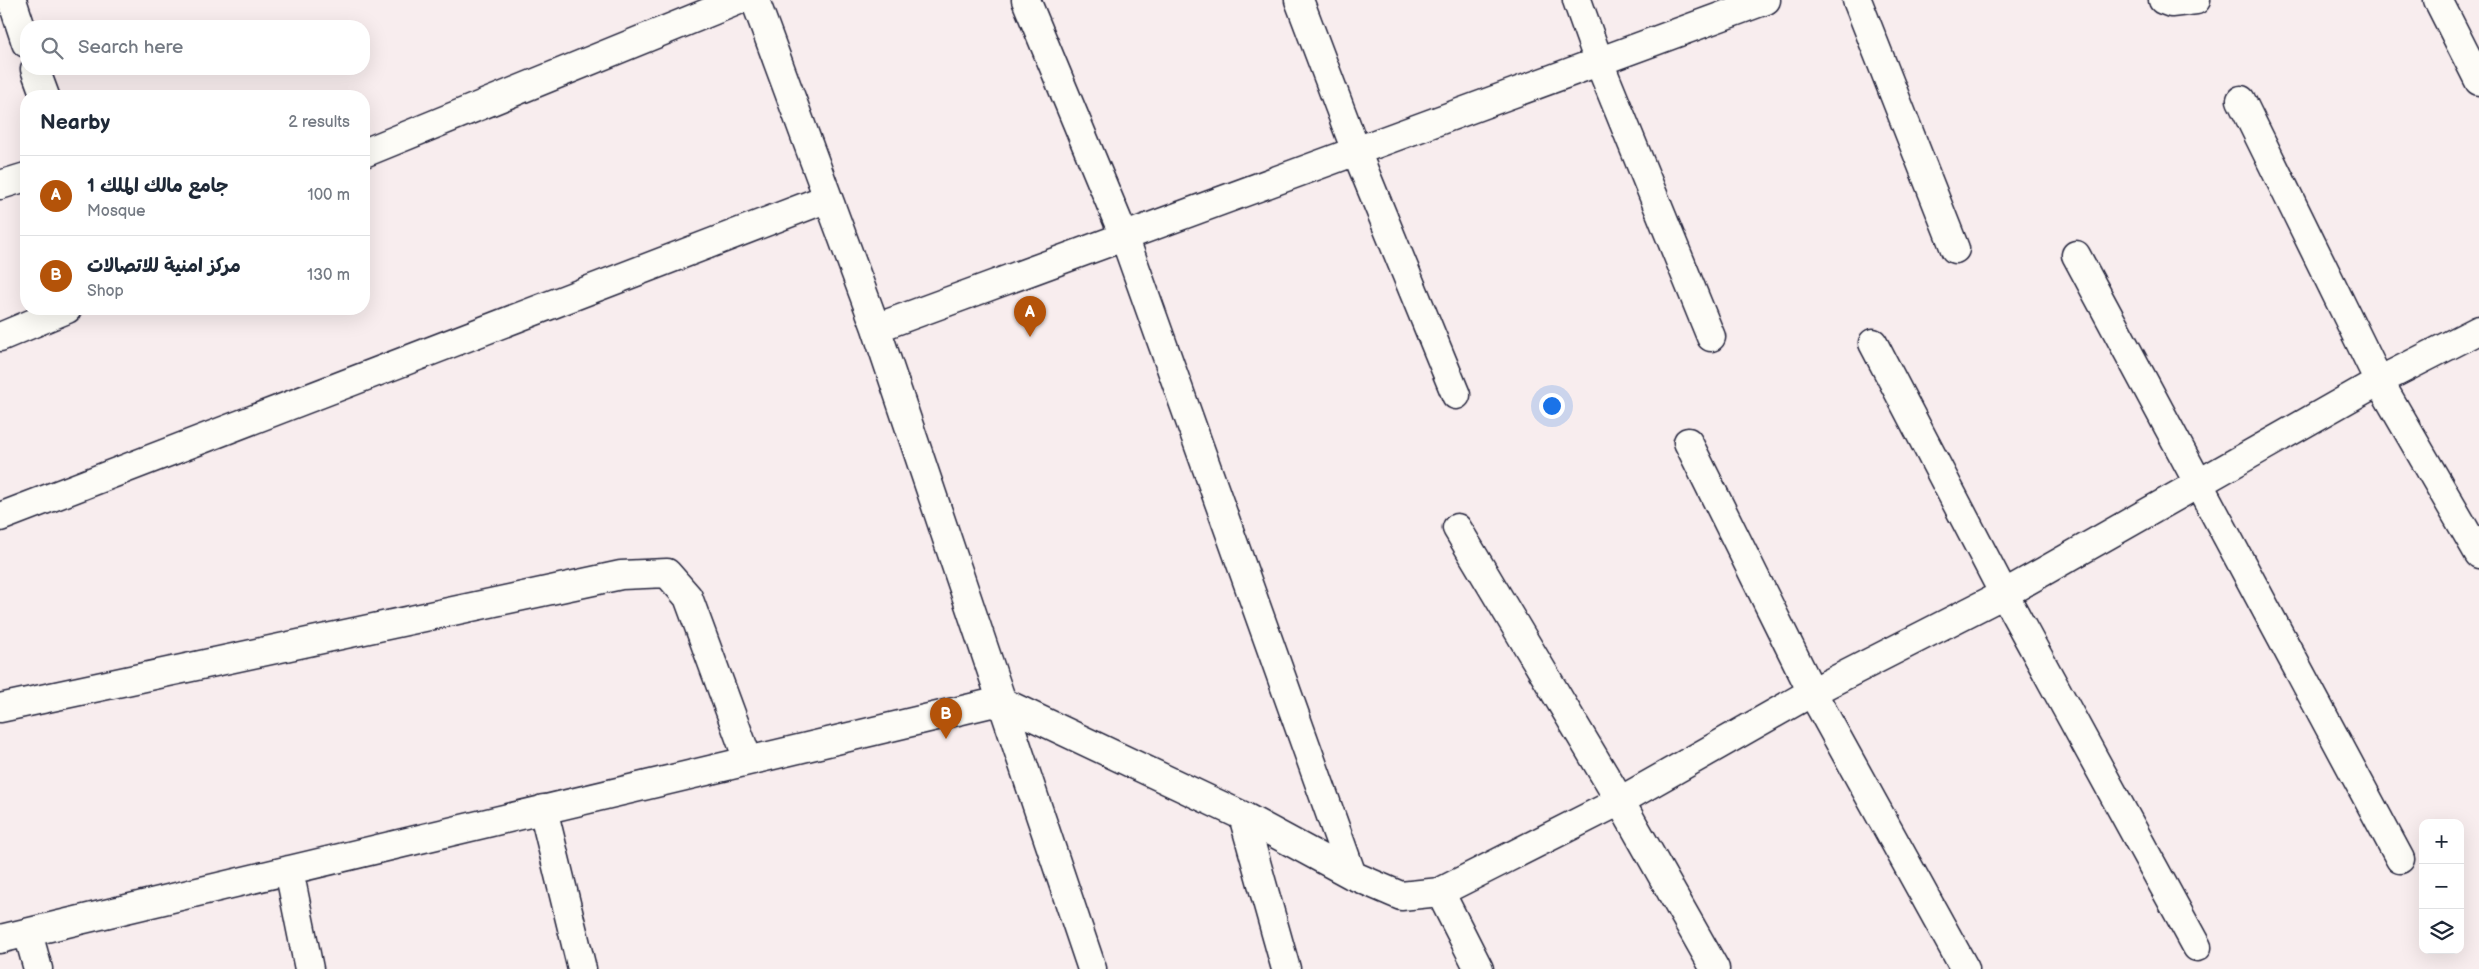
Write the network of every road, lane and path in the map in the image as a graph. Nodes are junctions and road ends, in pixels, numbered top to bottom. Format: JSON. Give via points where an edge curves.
{"nodes":[{"id":1,"x":5,"y":0,"type":"edge"},
{"id":2,"x":12,"y":0,"type":"edge"},
{"id":3,"x":739,"y":0,"type":"edge"},
{"id":4,"x":755,"y":0,"type":"edge"},
{"id":5,"x":1026,"y":0,"type":"edge"},
{"id":6,"x":1299,"y":0,"type":"edge"},
{"id":7,"x":1577,"y":0,"type":"edge"},
{"id":8,"x":1766,"y":0,"type":"edge"},
{"id":9,"x":1857,"y":0,"type":"edge"},
{"id":10,"x":2163,"y":0,"type":"edge"},
{"id":11,"x":2196,"y":0,"type":"edge"},
{"id":12,"x":2438,"y":0,"type":"edge"},
{"id":13,"x":0,"y":2,"type":"edge"},
{"id":14,"x":20,"y":25,"type":"edge"},
{"id":15,"x":1599,"y":62,"type":"junction"},
{"id":16,"x":37,"y":75,"type":"edge"},
{"id":17,"x":2479,"y":81,"type":"edge"},
{"id":18,"x":43,"y":90,"type":"edge"},
{"id":19,"x":2241,"y":100,"type":"dead end"},
{"id":20,"x":370,"y":151,"type":"edge"},
{"id":21,"x":1356,"y":151,"type":"junction"},
{"id":22,"x":20,"y":178,"type":"edge"},
{"id":23,"x":0,"y":185,"type":"edge"},
{"id":24,"x":828,"y":198,"type":"junction"},
{"id":25,"x":1124,"y":236,"type":"junction"},
{"id":26,"x":1955,"y":249,"type":"dead end"},
{"id":27,"x":2076,"y":255,"type":"dead end"},
{"id":28,"x":53,"y":315,"type":"edge"},
{"id":29,"x":876,"y":328,"type":"junction"},
{"id":30,"x":2479,"y":330,"type":"edge"},
{"id":31,"x":0,"y":337,"type":"edge"},
{"id":32,"x":1711,"y":337,"type":"dead end"},
{"id":33,"x":1873,"y":343,"type":"dead end"},
{"id":34,"x":2380,"y":380,"type":"junction"},
{"id":35,"x":1456,"y":395,"type":"dead end"},
{"id":36,"x":1688,"y":442,"type":"dead end"},
{"id":37,"x":2199,"y":484,"type":"junction"},
{"id":38,"x":0,"y":517,"type":"edge"},
{"id":39,"x":1456,"y":528,"type":"dead end"},
{"id":40,"x":2479,"y":554,"type":"edge"},
{"id":41,"x":2004,"y":594,"type":"junction"},
{"id":42,"x":1812,"y":692,"type":"junction"},
{"id":43,"x":1000,"y":701,"type":"junction"},
{"id":44,"x":0,"y":708,"type":"edge"},
{"id":45,"x":748,"y":760,"type":"junction"},
{"id":46,"x":1620,"y":801,"type":"junction"},
{"id":47,"x":543,"y":809,"type":"junction"},
{"id":48,"x":1244,"y":816,"type":"junction"},
{"id":49,"x":2400,"y":859,"type":"dead end"},
{"id":50,"x":289,"y":870,"type":"junction"},
{"id":51,"x":1352,"y":875,"type":"junction"},
{"id":52,"x":1440,"y":892,"type":"junction"},
{"id":53,"x":28,"y":933,"type":"junction"},
{"id":54,"x":0,"y":940,"type":"edge"},
{"id":55,"x":2196,"y":947,"type":"dead end"},
{"id":56,"x":38,"y":969,"type":"edge"},
{"id":57,"x":309,"y":969,"type":"edge"},
{"id":58,"x":582,"y":969,"type":"edge"},
{"id":59,"x":1092,"y":969,"type":"edge"},
{"id":60,"x":1286,"y":969,"type":"edge"},
{"id":61,"x":1479,"y":969,"type":"edge"},
{"id":62,"x":1715,"y":969,"type":"edge"},
{"id":63,"x":1965,"y":969,"type":"edge"}],
"edges":[{"from":1,"to":13,"type":"street"},
{"from":2,"to":14,"type":"street"},
{"from":3,"to":20,"type":"street"},
{"from":4,"to":24,"type":"street"},
{"from":5,"to":25,"type":"street"},
{"from":6,"to":21,"type":"street"},
{"from":7,"to":15,"type":"street"},
{"from":8,"to":15,"type":"street"},
{"from":9,"to":26,"type":"street"},
{"from":10,"to":11,"type":"street","via":[[2171,3]]},
{"from":12,"to":17,"type":"street"},
{"from":15,"to":21,"type":"street"},
{"from":15,"to":32,"type":"street"},
{"from":16,"to":18,"type":"street"},
{"from":19,"to":34,"type":"street"},
{"from":21,"to":25,"type":"street"},
{"from":21,"to":35,"type":"street"},
{"from":22,"to":23,"type":"street"},
{"from":24,"to":29,"type":"street"},
{"from":24,"to":38,"type":"street"},
{"from":25,"to":29,"type":"street"},
{"from":25,"to":51,"type":"street"},
{"from":27,"to":37,"type":"street"},
{"from":28,"to":31,"type":"street"},
{"from":29,"to":43,"type":"street"},
{"from":30,"to":34,"type":"street"},
{"from":33,"to":41,"type":"street"},
{"from":34,"to":37,"type":"street"},
{"from":34,"to":40,"type":"street"},
{"from":36,"to":42,"type":"street"},
{"from":37,"to":41,"type":"street"},
{"from":37,"to":49,"type":"street"},
{"from":39,"to":46,"type":"street"},
{"from":41,"to":42,"type":"street"},
{"from":41,"to":55,"type":"street"},
{"from":42,"to":46,"type":"street"},
{"from":42,"to":63,"type":"street"},
{"from":43,"to":45,"type":"street"},
{"from":43,"to":48,"type":"street"},
{"from":43,"to":59,"type":"street"},
{"from":44,"to":45,"type":"street","via":[[621,575],[667,573],[688,597]]},
{"from":45,"to":47,"type":"street"},
{"from":46,"to":52,"type":"street"},
{"from":46,"to":62,"type":"street"},
{"from":47,"to":50,"type":"street"},
{"from":47,"to":58,"type":"street"},
{"from":48,"to":51,"type":"street"},
{"from":48,"to":60,"type":"street"},
{"from":50,"to":53,"type":"street"},
{"from":50,"to":57,"type":"street"},
{"from":51,"to":52,"type":"street","via":[[1401,896]]},
{"from":52,"to":61,"type":"street"},
{"from":53,"to":54,"type":"street"},
{"from":53,"to":56,"type":"street"}]}
